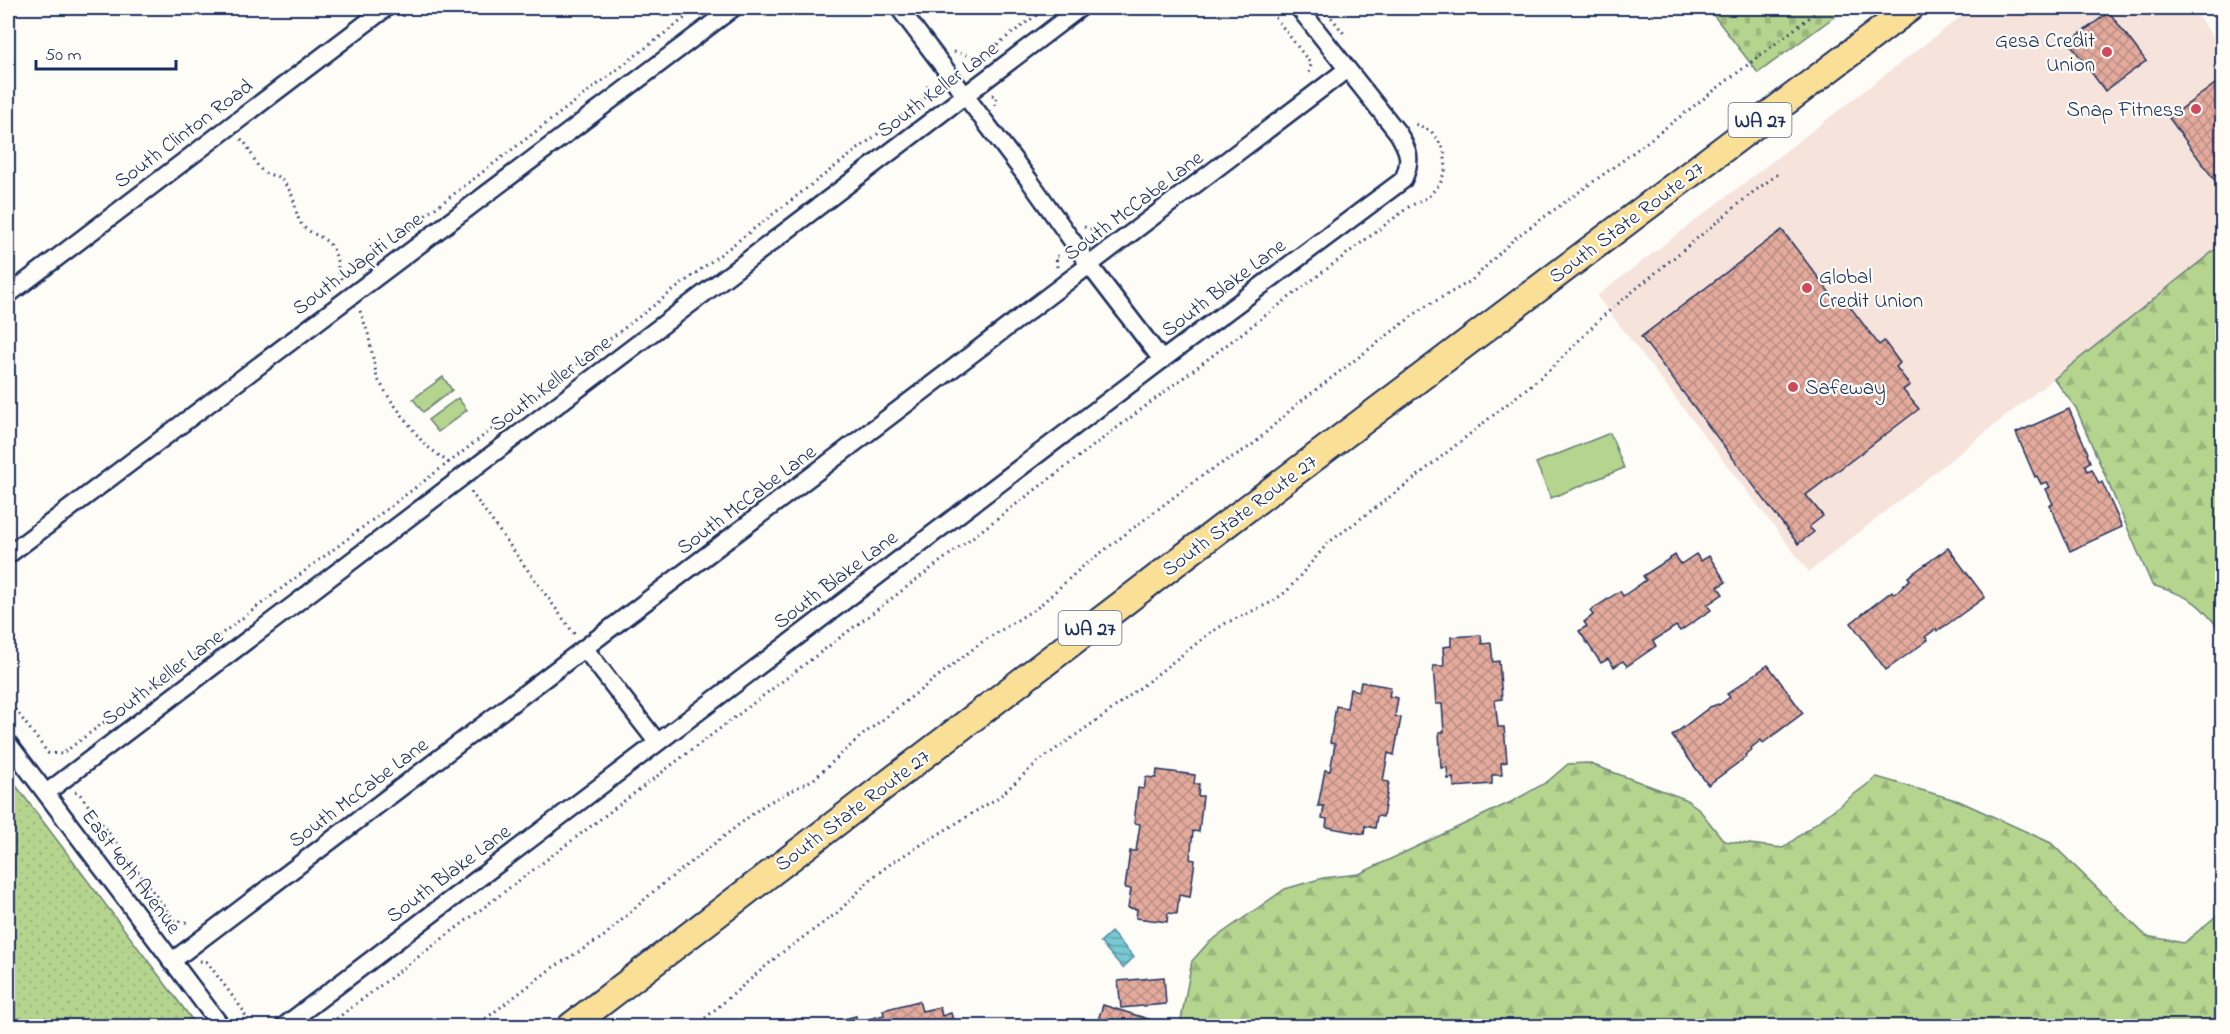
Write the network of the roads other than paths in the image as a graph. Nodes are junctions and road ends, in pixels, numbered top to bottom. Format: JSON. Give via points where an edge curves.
{"nodes":[{"id":1,"x":386,"y":8,"type":"edge"},
{"id":2,"x":733,"y":8,"type":"edge"},
{"id":3,"x":899,"y":8,"type":"edge"},
{"id":4,"x":1080,"y":8,"type":"edge"},
{"id":5,"x":1299,"y":8,"type":"edge"},
{"id":6,"x":1910,"y":8,"type":"edge"},
{"id":7,"x":1347,"y":70,"type":"junction"},
{"id":8,"x":966,"y":96,"type":"junction"},
{"id":9,"x":1090,"y":266,"type":"junction"},
{"id":10,"x":8,"y":295,"type":"edge"},
{"id":11,"x":1162,"y":360,"type":"junction"},
{"id":12,"x":8,"y":555,"type":"edge"},
{"id":13,"x":585,"y":649,"type":"junction"},
{"id":14,"x":657,"y":742,"type":"junction"},
{"id":15,"x":8,"y":743,"type":"edge"},
{"id":16,"x":46,"y":793,"type":"junction"},
{"id":17,"x":171,"y":962,"type":"junction"},
{"id":18,"x":221,"y":1026,"type":"edge"},
{"id":19,"x":284,"y":1026,"type":"edge"},
{"id":20,"x":571,"y":1026,"type":"edge"}],
"edges":[{"from":1,"to":10,"type":"street","name":"South Clinton Road"},
{"from":2,"to":12,"type":"street","name":"South Wapiti Lane"},
{"from":3,"to":8,"type":"street"},
{"from":4,"to":8,"type":"street","name":"South Keller Lane"},
{"from":5,"to":7,"type":"street"},
{"from":6,"to":20,"type":"main road","name":"South State Route 27","number":"WA 27"},
{"from":7,"to":9,"type":"street","name":"South McCabe Lane"},
{"from":7,"to":11,"type":"street","name":"South Blake Lane","via":[[1405,146],[1409,166],[1403,180]]},
{"from":8,"to":9,"type":"street"},
{"from":8,"to":16,"type":"street","name":"South Keller Lane"},
{"from":9,"to":11,"type":"street"},
{"from":9,"to":13,"type":"street","name":"South McCabe Lane"},
{"from":11,"to":14,"type":"street","name":"South Blake Lane"},
{"from":13,"to":14,"type":"street"},
{"from":13,"to":17,"type":"street","name":"South McCabe Lane"},
{"from":14,"to":19,"type":"street","name":"South Blake Lane"},
{"from":15,"to":16,"type":"street","name":"East 40th Avenue"},
{"from":16,"to":17,"type":"street","name":"East 40th Avenue"},
{"from":17,"to":18,"type":"street","name":"East 40th Avenue"}]}
